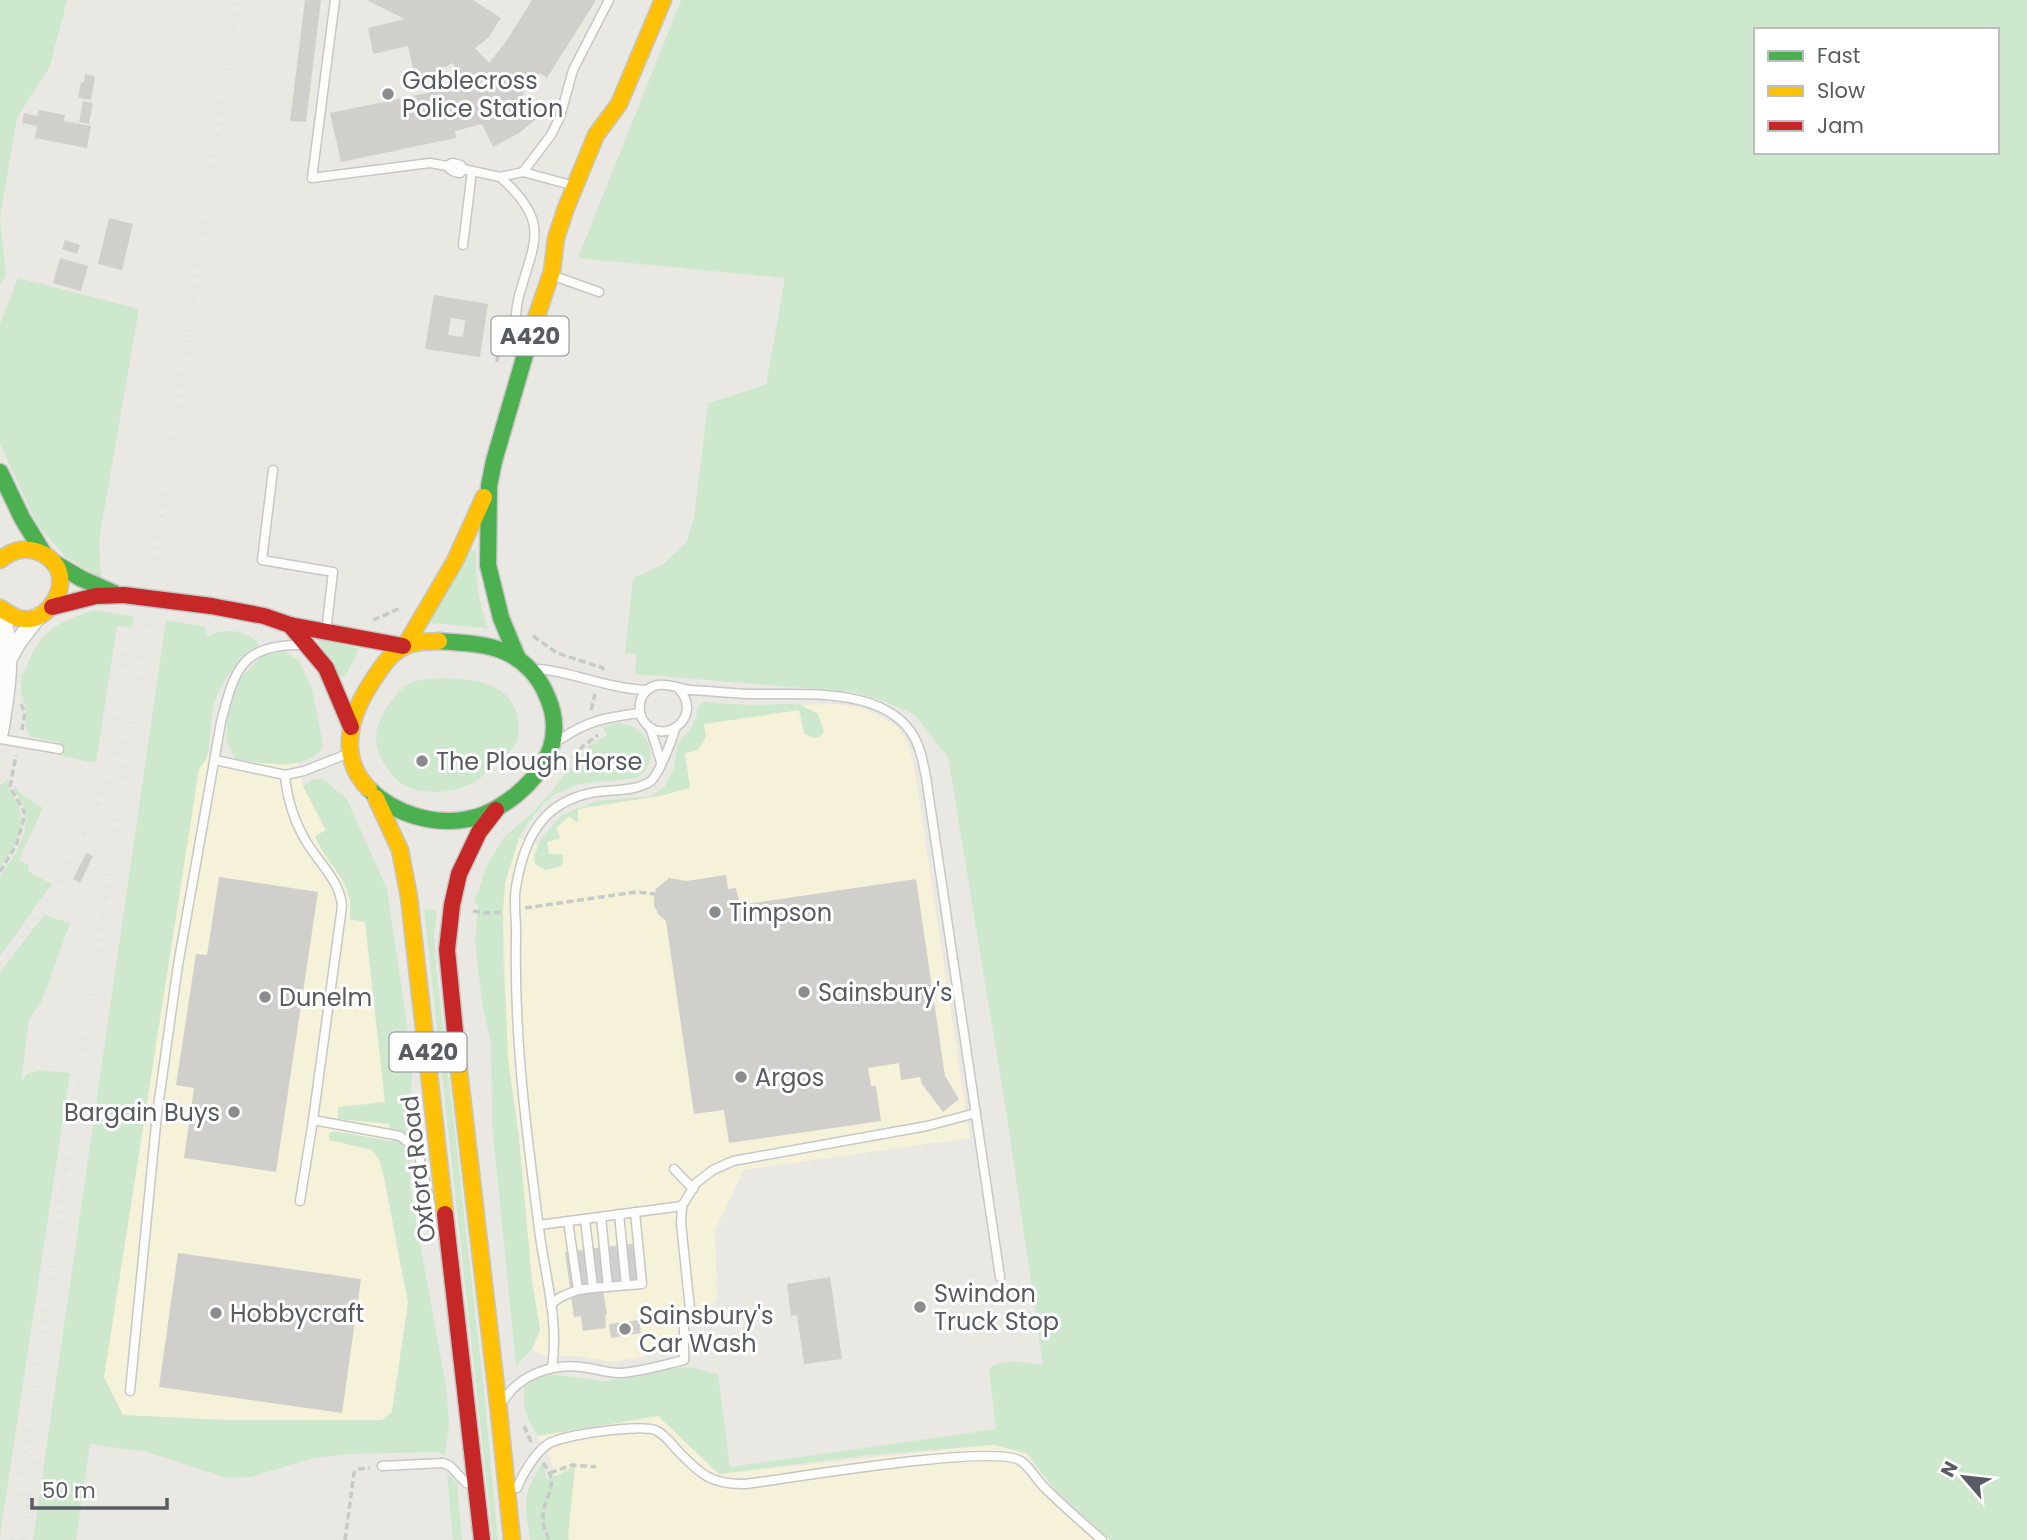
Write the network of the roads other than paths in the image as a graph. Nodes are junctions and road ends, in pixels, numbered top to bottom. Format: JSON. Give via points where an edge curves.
{"nodes":[{"id":1,"x":335,"y":0,"type":"edge"},
{"id":2,"x":609,"y":0,"type":"edge"},
{"id":3,"x":663,"y":0,"type":"edge"},
{"id":4,"x":619,"y":104,"type":"junction"},
{"id":5,"x":613,"y":141,"type":"dead end"},
{"id":6,"x":468,"y":170,"type":"junction"},
{"id":7,"x":523,"y":172,"type":"junction"},
{"id":8,"x":500,"y":177,"type":"junction"},
{"id":9,"x":574,"y":186,"type":"junction"},
{"id":10,"x":587,"y":204,"type":"dead end"},
{"id":11,"x":574,"y":236,"type":"dead end"},
{"id":12,"x":463,"y":245,"type":"dead end"},
{"id":13,"x":551,"y":273,"type":"junction"},
{"id":14,"x":599,"y":292,"type":"dead end"},
{"id":15,"x":514,"y":350,"type":"dead end"},
{"id":16,"x":513,"y":362,"type":"dead end"},
{"id":17,"x":511,"y":398,"type":"junction"},
{"id":18,"x":273,"y":470,"type":"dead end"},
{"id":19,"x":0,"y":472,"type":"edge"},
{"id":20,"x":489,"y":485,"type":"junction"},
{"id":21,"x":11,"y":494,"type":"junction"},
{"id":22,"x":48,"y":558,"type":"junction"},
{"id":23,"x":1,"y":559,"type":"edge"},
{"id":24,"x":120,"y":594,"type":"junction"},
{"id":25,"x":0,"y":608,"type":"edge"},
{"id":26,"x":45,"y":611,"type":"junction"},
{"id":27,"x":289,"y":625,"type":"junction"},
{"id":28,"x":326,"y":632,"type":"junction"},
{"id":29,"x":309,"y":645,"type":"junction"},
{"id":30,"x":404,"y":646,"type":"junction"},
{"id":31,"x":9,"y":658,"type":"junction"},
{"id":32,"x":522,"y":663,"type":"junction"},
{"id":33,"x":678,"y":688,"type":"junction"},
{"id":34,"x":647,"y":690,"type":"junction"},
{"id":35,"x":640,"y":713,"type":"junction"},
{"id":36,"x":351,"y":727,"type":"junction"},
{"id":37,"x":650,"y":727,"type":"junction"},
{"id":38,"x":675,"y":729,"type":"junction"},
{"id":39,"x":0,"y":732,"type":"edge"},
{"id":40,"x":0,"y":739,"type":"edge"},
{"id":41,"x":551,"y":747,"type":"junction"},
{"id":42,"x":59,"y":749,"type":"dead end"},
{"id":43,"x":351,"y":753,"type":"junction"},
{"id":44,"x":215,"y":760,"type":"junction"},
{"id":45,"x":661,"y":762,"type":"junction"},
{"id":46,"x":285,"y":775,"type":"junction"},
{"id":47,"x":376,"y":798,"type":"junction"},
{"id":48,"x":496,"y":810,"type":"junction"},
{"id":49,"x":976,"y":1113,"type":"junction"},
{"id":50,"x":313,"y":1120,"type":"junction"},
{"id":51,"x":674,"y":1169,"type":"dead end"},
{"id":52,"x":692,"y":1189,"type":"junction"},
{"id":53,"x":300,"y":1201,"type":"dead end"},
{"id":54,"x":682,"y":1206,"type":"junction"},
{"id":55,"x":432,"y":1210,"type":"dead end"},
{"id":56,"x":635,"y":1212,"type":"junction"},
{"id":57,"x":619,"y":1214,"type":"junction"},
{"id":58,"x":601,"y":1217,"type":"junction"},
{"id":59,"x":585,"y":1219,"type":"junction"},
{"id":60,"x":568,"y":1221,"type":"junction"},
{"id":61,"x":539,"y":1225,"type":"junction"},
{"id":62,"x":438,"y":1235,"type":"dead end"},
{"id":63,"x":1000,"y":1278,"type":"dead end"},
{"id":64,"x":626,"y":1285,"type":"junction"},
{"id":65,"x":608,"y":1287,"type":"junction"},
{"id":66,"x":593,"y":1288,"type":"junction"},
{"id":67,"x":578,"y":1290,"type":"junction"},
{"id":68,"x":551,"y":1306,"type":"junction"},
{"id":69,"x":457,"y":1311,"type":"junction"},
{"id":70,"x":552,"y":1367,"type":"junction"},
{"id":71,"x":130,"y":1391,"type":"dead end"},
{"id":72,"x":499,"y":1412,"type":"junction"},
{"id":73,"x":382,"y":1466,"type":"road end"},
{"id":74,"x":476,"y":1492,"type":"junction"},
{"id":75,"x":509,"y":1519,"type":"junction"},
{"id":76,"x":482,"y":1540,"type":"edge"},
{"id":77,"x":512,"y":1540,"type":"edge"},
{"id":78,"x":1102,"y":1540,"type":"edge"}],
"edges":[{"from":1,"to":6,"type":"lane","via":[[313,178],[430,163],[452,163]]},
{"from":2,"to":7,"type":"lane","via":[[573,70],[560,117]]},
{"from":3,"to":4,"type":"main road","number":"A420"},
{"from":4,"to":5,"type":"main road","number":"A420"},
{"from":4,"to":9,"type":"main road","number":"A420","via":[[601,127]]},
{"from":6,"to":8,"type":"lane"},
{"from":6,"to":12,"type":"lane"},
{"from":7,"to":8,"type":"lane"},
{"from":7,"to":9,"type":"lane"},
{"from":8,"to":15,"type":"lane","via":[[526,207],[536,235],[517,304]]},
{"from":9,"to":10,"type":"main road"},
{"from":9,"to":13,"type":"main road","number":"A420","via":[[556,238]]},
{"from":11,"to":13,"type":"main road","number":"A420"},
{"from":13,"to":14,"type":"lane"},
{"from":13,"to":17,"type":"main road","number":"A420"},
{"from":16,"to":17,"type":"lane"},
{"from":17,"to":20,"type":"main road","number":"A420"},
{"from":18,"to":28,"type":"lane","via":[[262,560],[333,572]]},
{"from":19,"to":21,"type":"main road"},
{"from":20,"to":30,"type":"main road","number":"A420","via":[[455,561]]},
{"from":20,"to":32,"type":"main road","number":"A420","via":[[488,565],[501,618]]},
{"from":21,"to":22,"type":"main road"},
{"from":21,"to":23,"type":"main road","via":[[13,528]]},
{"from":22,"to":23,"type":"main road","via":[[22,549]]},
{"from":22,"to":24,"type":"main road","via":[[82,579]]},
{"from":22,"to":26,"type":"main road","via":[[58,571],[60,587]]},
{"from":24,"to":26,"type":"main road"},
{"from":24,"to":27,"type":"main road","bridge":true,"via":[[211,606]]},
{"from":25,"to":26,"type":"main road","via":[[27,619]]},
{"from":25,"to":31,"type":"street"},
{"from":26,"to":31,"type":"street"},
{"from":27,"to":28,"type":"main road"},
{"from":27,"to":29,"type":"main road"},
{"from":28,"to":30,"type":"main road"},
{"from":29,"to":36,"type":"main road","via":[[331,678]]},
{"from":29,"to":44,"type":"lane","via":[[262,650],[241,666],[229,688]]},
{"from":30,"to":32,"type":"main road","via":[[439,641],[479,645],[499,649]]},
{"from":30,"to":36,"type":"main road","number":"A420","via":[[369,685]]},
{"from":31,"to":39,"type":"street"},
{"from":32,"to":34,"type":"lane"},
{"from":32,"to":41,"type":"main road","number":"A420","via":[[541,682],[551,705]]},
{"from":33,"to":34,"type":"lane","via":[[661,684]]},
{"from":33,"to":38,"type":"lane","via":[[687,709]]},
{"from":33,"to":49,"type":"lane","via":[[846,697],[886,710],[911,732],[926,777]]},
{"from":34,"to":35,"type":"lane"},
{"from":35,"to":37,"type":"lane"},
{"from":35,"to":41,"type":"lane","via":[[590,722]]},
{"from":36,"to":43,"type":"main road","number":"A420"},
{"from":37,"to":38,"type":"lane"},
{"from":37,"to":45,"type":"lane"},
{"from":38,"to":45,"type":"lane"},
{"from":40,"to":42,"type":"lane"},
{"from":41,"to":48,"type":"main road","number":"A420","via":[[541,769]]},
{"from":43,"to":46,"type":"lane"},
{"from":43,"to":47,"type":"main road","number":"A420","via":[[362,782]]},
{"from":44,"to":46,"type":"lane"},
{"from":44,"to":71,"type":"lane","via":[[159,1100]]},
{"from":45,"to":61,"type":"lane","via":[[649,782],[580,794],[561,804],[535,830],[524,854],[515,890],[515,980],[519,1065]]},
{"from":46,"to":50,"type":"lane","via":[[300,831],[336,884],[342,906]]},
{"from":47,"to":48,"type":"main road","number":"A420","via":[[405,814],[437,821],[476,818]]},
{"from":47,"to":69,"type":"main road","name":"Oxford Road","number":"A420","via":[[400,850],[408,885]]},
{"from":48,"to":72,"type":"main road","name":"Oxford Road","number":"A420","via":[[479,832],[459,874],[447,950]]},
{"from":49,"to":52,"type":"lane","via":[[733,1161],[713,1170]]},
{"from":49,"to":63,"type":"lane"},
{"from":50,"to":53,"type":"lane"},
{"from":50,"to":55,"type":"lane","via":[[400,1136],[419,1156]]},
{"from":51,"to":52,"type":"lane"},
{"from":52,"to":54,"type":"lane"},
{"from":54,"to":56,"type":"lane"},
{"from":54,"to":70,"type":"lane","via":[[690,1309],[684,1320],[684,1360],[618,1373]]},
{"from":56,"to":57,"type":"lane"},
{"from":56,"to":64,"type":"lane","via":[[642,1284]]},
{"from":57,"to":58,"type":"lane"},
{"from":57,"to":64,"type":"lane"},
{"from":58,"to":59,"type":"lane"},
{"from":58,"to":65,"type":"lane"},
{"from":59,"to":60,"type":"lane"},
{"from":59,"to":66,"type":"lane"},
{"from":60,"to":61,"type":"lane"},
{"from":60,"to":67,"type":"lane"},
{"from":61,"to":68,"type":"lane"},
{"from":62,"to":69,"type":"lane"},
{"from":64,"to":65,"type":"lane"},
{"from":65,"to":66,"type":"lane"},
{"from":66,"to":67,"type":"lane"},
{"from":67,"to":68,"type":"lane"},
{"from":68,"to":70,"type":"lane"},
{"from":69,"to":74,"type":"main road","name":"Oxford Road","number":"A420"},
{"from":70,"to":72,"type":"lane","via":[[519,1383]]},
{"from":72,"to":75,"type":"main road","name":"Oxford Road","number":"A420"},
{"from":73,"to":74,"type":"lane","via":[[443,1463]]},
{"from":74,"to":76,"type":"main road","name":"Oxford Road","number":"A420"},
{"from":75,"to":77,"type":"main road","name":"Oxford Road","number":"A420"},
{"from":75,"to":78,"type":"lane","via":[[519,1482],[547,1445],[563,1437],[640,1427],[658,1431],[698,1472],[727,1485],[893,1464],[1011,1457],[1021,1460]]}]}
